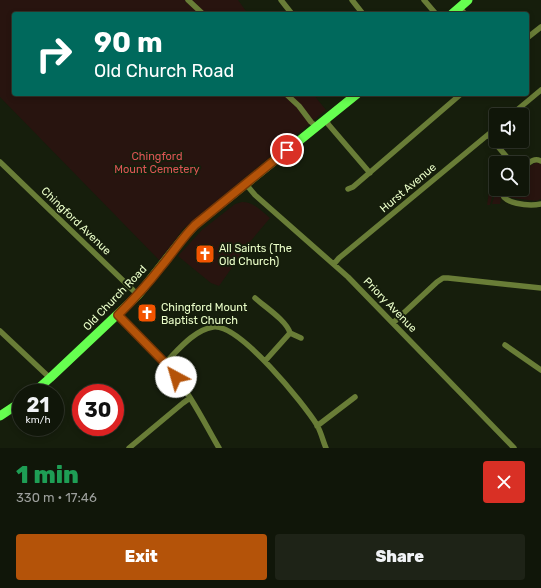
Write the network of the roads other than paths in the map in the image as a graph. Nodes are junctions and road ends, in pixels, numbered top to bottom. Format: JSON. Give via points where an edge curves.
{"nodes":[{"id":1,"x":188,"y":0,"type":"edge"},
{"id":2,"x":280,"y":0,"type":"edge"},
{"id":3,"x":352,"y":0,"type":"edge"},
{"id":4,"x":424,"y":0,"type":"edge"},
{"id":5,"x":468,"y":0,"type":"edge"},
{"id":6,"x":462,"y":11,"type":"edge"},
{"id":7,"x":201,"y":12,"type":"edge"},
{"id":8,"x":290,"y":12,"type":"edge"},
{"id":9,"x":362,"y":12,"type":"edge"},
{"id":10,"x":434,"y":12,"type":"edge"},
{"id":11,"x":541,"y":27,"type":"edge"},
{"id":12,"x":529,"y":36,"type":"edge"},
{"id":13,"x":541,"y":90,"type":"edge"},
{"id":14,"x":288,"y":96,"type":"edge"},
{"id":15,"x":354,"y":96,"type":"edge"},
{"id":16,"x":459,"y":96,"type":"edge"},
{"id":17,"x":519,"y":108,"type":"edge"},
{"id":18,"x":327,"y":119,"type":"junction"},
{"id":19,"x":317,"y":127,"type":"junction"},
{"id":20,"x":488,"y":135,"type":"joint"},
{"id":21,"x":506,"y":156,"type":"edge"},
{"id":22,"x":541,"y":161,"type":"edge"},
{"id":23,"x":0,"y":162,"type":"edge"},
{"id":24,"x":529,"y":163,"type":"edge"},
{"id":25,"x":370,"y":172,"type":"junction"},
{"id":26,"x":245,"y":183,"type":"junction"},
{"id":27,"x":348,"y":189,"type":"dead end"},
{"id":28,"x":502,"y":196,"type":"edge"},
{"id":29,"x":541,"y":204,"type":"edge"},
{"id":30,"x":334,"y":264,"type":"junction"},
{"id":31,"x":541,"y":288,"type":"edge"},
{"id":32,"x":138,"y":295,"type":"junction"},
{"id":33,"x":255,"y":298,"type":"dead end"},
{"id":34,"x":118,"y":315,"type":"junction"},
{"id":35,"x":393,"y":323,"type":"junction"},
{"id":36,"x":0,"y":331,"type":"edge"},
{"id":37,"x":290,"y":333,"type":"junction"},
{"id":38,"x":300,"y":338,"type":"dead end"},
{"id":39,"x":504,"y":345,"type":"dead end"},
{"id":40,"x":265,"y":361,"type":"junction"},
{"id":41,"x":165,"y":363,"type":"junction"},
{"id":42,"x":541,"y":370,"type":"edge"},
{"id":43,"x":50,"y":378,"type":"junction"},
{"id":44,"x":43,"y":384,"type":"edge"},
{"id":45,"x":355,"y":397,"type":"dead end"},
{"id":46,"x":190,"y":398,"type":"junction"},
{"id":47,"x":12,"y":408,"type":"edge"},
{"id":48,"x":0,"y":416,"type":"edge"},
{"id":49,"x":317,"y":426,"type":"junction"},
{"id":50,"x":129,"y":448,"type":"edge"},
{"id":51,"x":219,"y":448,"type":"edge"},
{"id":52,"x":326,"y":448,"type":"edge"},
{"id":53,"x":514,"y":448,"type":"edge"}],
"edges":[{"from":1,"to":7,"type":"street"},
{"from":2,"to":8,"type":"street"},
{"from":3,"to":9,"type":"street"},
{"from":4,"to":10,"type":"street"},
{"from":5,"to":6,"type":"main road"},
{"from":11,"to":12,"type":"street"},
{"from":13,"to":17,"type":"street"},
{"from":14,"to":19,"type":"street"},
{"from":15,"to":18,"type":"main road","name":"Old Church Road"},
{"from":16,"to":25,"type":"street"},
{"from":18,"to":19,"type":"main road","name":"Old Church Road"},
{"from":18,"to":25,"type":"street","via":[[328,124]]},
{"from":19,"to":26,"type":"main road","name":"Old Church Road"},
{"from":20,"to":21,"type":"street"},
{"from":20,"to":30,"type":"street","name":"Hurst Avenue"},
{"from":22,"to":24,"type":"street","via":[[536,159]]},
{"from":23,"to":32,"type":"street","name":"Chingford Avenue"},
{"from":25,"to":27,"type":"street"},
{"from":26,"to":30,"type":"street","name":"Priory Avenue","via":[[255,195]]},
{"from":26,"to":32,"type":"main road","name":"Old Church Road","via":[[195,225]]},
{"from":28,"to":29,"type":"street","via":[[508,201]]},
{"from":30,"to":35,"type":"street","name":"Priory Avenue"},
{"from":31,"to":35,"type":"street","via":[[442,278]]},
{"from":32,"to":34,"type":"main road","name":"Old Church Road"},
{"from":33,"to":37,"type":"street","via":[[284,322]]},
{"from":34,"to":41,"type":"street"},
{"from":34,"to":43,"type":"main road","name":"Old Church Road"},
{"from":35,"to":53,"type":"street","name":"Priory Avenue"},
{"from":36,"to":43,"type":"street"},
{"from":37,"to":38,"type":"street"},
{"from":37,"to":40,"type":"street"},
{"from":39,"to":42,"type":"street"},
{"from":40,"to":41,"type":"street","via":[[231,332],[214,327],[198,332]]},
{"from":40,"to":49,"type":"street","via":[[274,369]]},
{"from":41,"to":46,"type":"street"},
{"from":43,"to":44,"type":"main road","name":"Old Church Road"},
{"from":45,"to":49,"type":"street"},
{"from":46,"to":50,"type":"street"},
{"from":46,"to":51,"type":"street"},
{"from":47,"to":48,"type":"main road"},
{"from":49,"to":52,"type":"street"}]}
